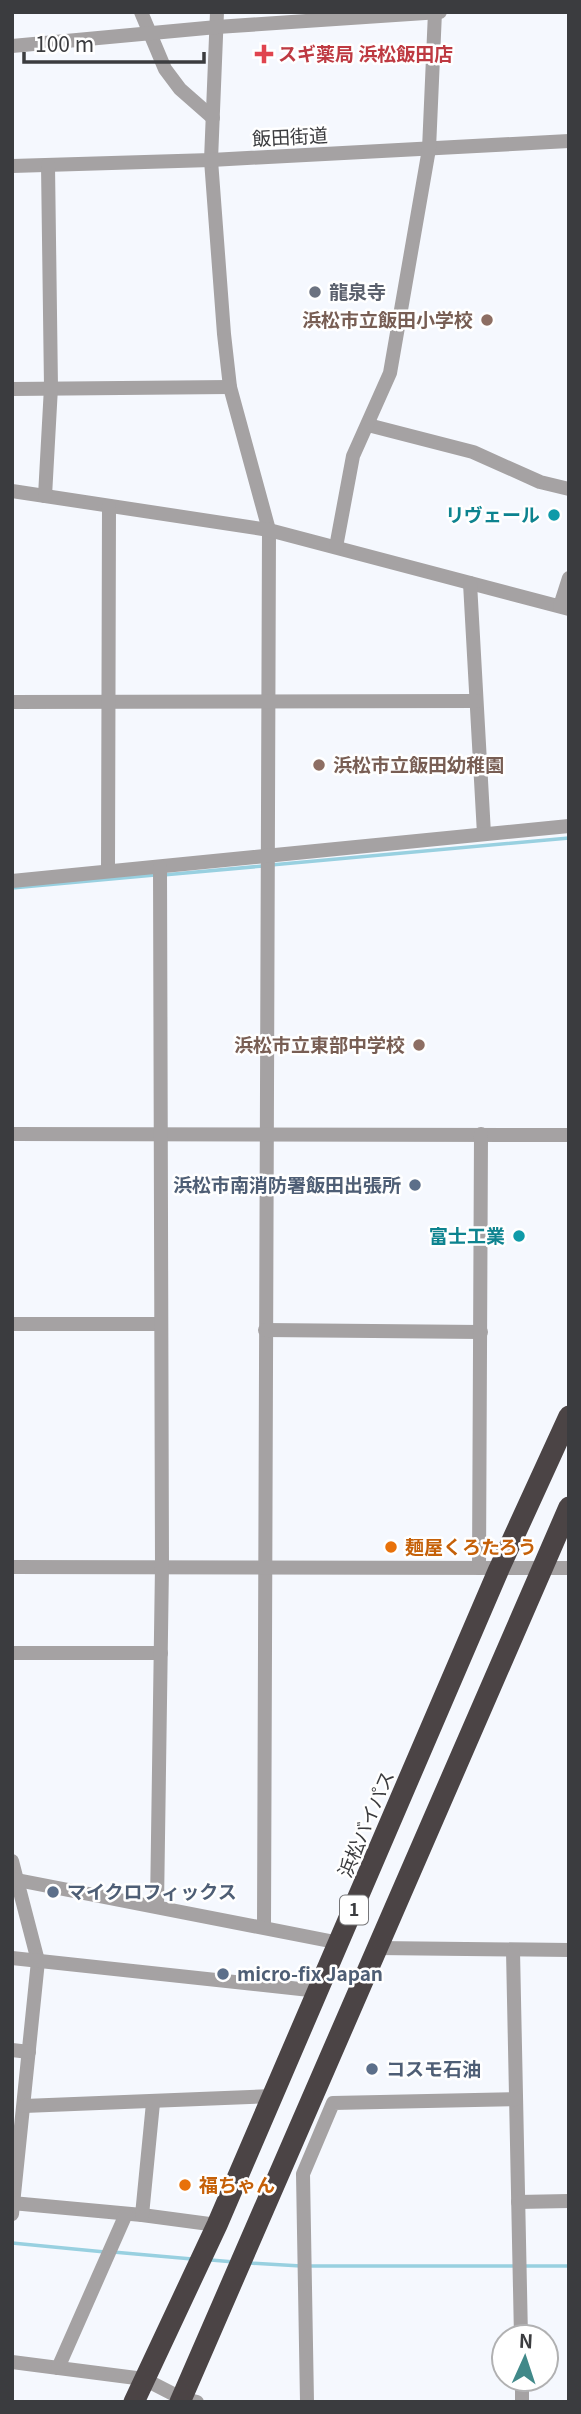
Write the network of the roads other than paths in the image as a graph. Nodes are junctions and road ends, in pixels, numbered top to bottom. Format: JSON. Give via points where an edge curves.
{"nodes":[{"id":1,"x":141,"y":12,"type":"edge"},
{"id":2,"x":217,"y":12,"type":"edge"},
{"id":3,"x":437,"y":12,"type":"edge"},
{"id":4,"x":216,"y":27,"type":"junction"},
{"id":5,"x":152,"y":35,"type":"junction"},
{"id":6,"x":12,"y":46,"type":"edge"},
{"id":7,"x":213,"y":118,"type":"junction"},
{"id":8,"x":569,"y":141,"type":"edge"},
{"id":9,"x":429,"y":149,"type":"junction"},
{"id":10,"x":211,"y":160,"type":"junction"},
{"id":11,"x":48,"y":165,"type":"junction"},
{"id":12,"x":12,"y":166,"type":"edge"},
{"id":13,"x":51,"y":387,"type":"junction"},
{"id":14,"x":230,"y":387,"type":"junction"},
{"id":15,"x":12,"y":388,"type":"edge"},
{"id":16,"x":368,"y":425,"type":"junction"},
{"id":17,"x":569,"y":489,"type":"edge"},
{"id":18,"x":12,"y":491,"type":"edge"},
{"id":19,"x":45,"y":496,"type":"junction"},
{"id":20,"x":109,"y":506,"type":"junction"},
{"id":21,"x":269,"y":530,"type":"junction"},
{"id":22,"x":336,"y":547,"type":"junction"},
{"id":23,"x":569,"y":578,"type":"edge"},
{"id":24,"x":470,"y":583,"type":"junction"},
{"id":25,"x":565,"y":608,"type":"edge"},
{"id":26,"x":267,"y":700,"type":"junction"},
{"id":27,"x":476,"y":701,"type":"junction"},
{"id":28,"x":12,"y":702,"type":"edge"},
{"id":29,"x":108,"y":702,"type":"junction"},
{"id":30,"x":569,"y":825,"type":"edge"},
{"id":31,"x":484,"y":834,"type":"junction"},
{"id":32,"x":266,"y":856,"type":"junction"},
{"id":33,"x":160,"y":867,"type":"junction"},
{"id":34,"x":108,"y":871,"type":"junction"},
{"id":35,"x":12,"y":881,"type":"edge"},
{"id":36,"x":12,"y":1134,"type":"edge"},
{"id":37,"x":266,"y":1134,"type":"junction"},
{"id":38,"x":481,"y":1134,"type":"junction"},
{"id":39,"x":162,"y":1135,"type":"junction"},
{"id":40,"x":569,"y":1135,"type":"edge"},
{"id":41,"x":161,"y":1324,"type":"junction"},
{"id":42,"x":12,"y":1325,"type":"edge"},
{"id":43,"x":265,"y":1330,"type":"junction"},
{"id":44,"x":481,"y":1332,"type":"junction"},
{"id":45,"x":569,"y":1416,"type":"edge"},
{"id":46,"x":569,"y":1507,"type":"edge"},
{"id":47,"x":162,"y":1566,"type":"junction"},
{"id":48,"x":12,"y":1567,"type":"edge"},
{"id":49,"x":265,"y":1567,"type":"junction"},
{"id":50,"x":489,"y":1568,"type":"junction"},
{"id":51,"x":569,"y":1568,"type":"edge"},
{"id":52,"x":543,"y":1569,"type":"junction"},
{"id":53,"x":12,"y":1653,"type":"edge"},
{"id":54,"x":161,"y":1653,"type":"junction"},
{"id":55,"x":12,"y":1861,"type":"edge"},
{"id":56,"x":15,"y":1880,"type":"edge"},
{"id":57,"x":157,"y":1906,"type":"junction"},
{"id":58,"x":264,"y":1926,"type":"junction"},
{"id":59,"x":340,"y":1942,"type":"junction"},
{"id":60,"x":377,"y":1948,"type":"junction"},
{"id":61,"x":569,"y":1950,"type":"edge"},
{"id":62,"x":513,"y":1951,"type":"junction"},
{"id":63,"x":12,"y":1958,"type":"edge"},
{"id":64,"x":38,"y":1961,"type":"junction"},
{"id":65,"x":318,"y":1991,"type":"junction"},
{"id":66,"x":12,"y":2050,"type":"edge"},
{"id":67,"x":29,"y":2052,"type":"junction"},
{"id":68,"x":273,"y":2096,"type":"junction"},
{"id":69,"x":516,"y":2099,"type":"junction"},
{"id":70,"x":153,"y":2103,"type":"junction"},
{"id":71,"x":24,"y":2106,"type":"junction"},
{"id":72,"x":17,"y":2127,"type":"edge"},
{"id":73,"x":569,"y":2201,"type":"edge"},
{"id":74,"x":518,"y":2202,"type":"junction"},
{"id":75,"x":13,"y":2206,"type":"edge"},
{"id":76,"x":126,"y":2214,"type":"junction"},
{"id":77,"x":142,"y":2215,"type":"junction"},
{"id":78,"x":217,"y":2225,"type":"junction"},
{"id":79,"x":521,"y":2323,"type":"edge"},
{"id":80,"x":12,"y":2362,"type":"edge"},
{"id":81,"x":58,"y":2368,"type":"junction"},
{"id":82,"x":144,"y":2379,"type":"junction"},
{"id":83,"x":186,"y":2401,"type":"edge"},
{"id":84,"x":134,"y":2402,"type":"edge"},
{"id":85,"x":307,"y":2402,"type":"edge"}],
"edges":[{"from":1,"to":5,"type":"street"},
{"from":2,"to":4,"type":"street"},
{"from":3,"to":4,"type":"street"},
{"from":3,"to":9,"type":"street"},
{"from":4,"to":5,"type":"street"},
{"from":4,"to":7,"type":"street"},
{"from":5,"to":6,"type":"street"},
{"from":5,"to":7,"type":"street","via":[[165,69]]},
{"from":7,"to":10,"type":"street"},
{"from":8,"to":9,"type":"street","name":"飯田街道"},
{"from":9,"to":10,"type":"street","name":"飯田街道"},
{"from":9,"to":16,"type":"street","via":[[390,373]]},
{"from":10,"to":11,"type":"street","name":"飯田街道"},
{"from":10,"to":14,"type":"street"},
{"from":11,"to":12,"type":"street","name":"飯田街道"},
{"from":11,"to":13,"type":"street"},
{"from":13,"to":14,"type":"street"},
{"from":13,"to":15,"type":"street"},
{"from":13,"to":19,"type":"street"},
{"from":14,"to":21,"type":"street"},
{"from":16,"to":17,"type":"street","via":[[473,452],[540,482]]},
{"from":16,"to":22,"type":"street","via":[[353,456]]},
{"from":18,"to":19,"type":"street"},
{"from":19,"to":20,"type":"street"},
{"from":20,"to":21,"type":"street"},
{"from":20,"to":29,"type":"street"},
{"from":21,"to":22,"type":"street"},
{"from":21,"to":26,"type":"street"},
{"from":22,"to":24,"type":"street"},
{"from":23,"to":25,"type":"street"},
{"from":24,"to":25,"type":"street"},
{"from":24,"to":27,"type":"street"},
{"from":26,"to":27,"type":"street"},
{"from":26,"to":29,"type":"street"},
{"from":26,"to":32,"type":"street"},
{"from":27,"to":31,"type":"street"},
{"from":28,"to":29,"type":"street"},
{"from":29,"to":34,"type":"street"},
{"from":30,"to":31,"type":"street"},
{"from":31,"to":32,"type":"street"},
{"from":32,"to":33,"type":"street"},
{"from":32,"to":37,"type":"street"},
{"from":33,"to":34,"type":"street"},
{"from":33,"to":39,"type":"street"},
{"from":34,"to":35,"type":"street"},
{"from":36,"to":39,"type":"street"},
{"from":37,"to":38,"type":"street"},
{"from":37,"to":39,"type":"street"},
{"from":37,"to":43,"type":"street"},
{"from":38,"to":40,"type":"street"},
{"from":38,"to":44,"type":"street"},
{"from":39,"to":41,"type":"street"},
{"from":41,"to":42,"type":"street"},
{"from":41,"to":47,"type":"street"},
{"from":43,"to":44,"type":"street"},
{"from":43,"to":49,"type":"street"},
{"from":44,"to":50,"type":"street"},
{"from":45,"to":50,"type":"highway","name":"浜松バイパス","number":"1"},
{"from":46,"to":52,"type":"highway","number":"1"},
{"from":47,"to":48,"type":"street"},
{"from":47,"to":49,"type":"street"},
{"from":47,"to":54,"type":"street"},
{"from":49,"to":50,"type":"street"},
{"from":49,"to":58,"type":"street"},
{"from":50,"to":52,"type":"street"},
{"from":50,"to":59,"type":"highway","name":"浜松バイパス","number":"1"},
{"from":51,"to":52,"type":"street"},
{"from":52,"to":60,"type":"highway","number":"1"},
{"from":53,"to":54,"type":"street"},
{"from":54,"to":57,"type":"street"},
{"from":55,"to":56,"type":"street"},
{"from":56,"to":57,"type":"street"},
{"from":56,"to":64,"type":"street"},
{"from":57,"to":58,"type":"street"},
{"from":58,"to":59,"type":"street"},
{"from":59,"to":65,"type":"highway","name":"浜松バイパス","number":"1"},
{"from":60,"to":62,"type":"street"},
{"from":60,"to":83,"type":"highway","number":"1"},
{"from":61,"to":62,"type":"street"},
{"from":62,"to":69,"type":"street"},
{"from":63,"to":64,"type":"street"},
{"from":64,"to":65,"type":"street"},
{"from":64,"to":67,"type":"street"},
{"from":65,"to":68,"type":"highway","name":"浜松バイパス","number":"1"},
{"from":66,"to":67,"type":"street"},
{"from":67,"to":71,"type":"street"},
{"from":68,"to":70,"type":"street"},
{"from":68,"to":78,"type":"highway","name":"浜松バイパス","number":"1"},
{"from":69,"to":74,"type":"street"},
{"from":69,"to":85,"type":"street","via":[[333,2103],[303,2174]]},
{"from":70,"to":71,"type":"street"},
{"from":70,"to":77,"type":"street"},
{"from":71,"to":72,"type":"street"},
{"from":72,"to":75,"type":"street"},
{"from":73,"to":74,"type":"street"},
{"from":74,"to":79,"type":"street"},
{"from":75,"to":76,"type":"street"},
{"from":76,"to":77,"type":"street"},
{"from":76,"to":81,"type":"street"},
{"from":77,"to":78,"type":"street"},
{"from":78,"to":82,"type":"highway","name":"浜松バイパス","number":"1"},
{"from":80,"to":81,"type":"street"},
{"from":81,"to":82,"type":"street"},
{"from":82,"to":83,"type":"street"},
{"from":82,"to":84,"type":"highway","name":"浜松バイパス","number":"1"}]}
